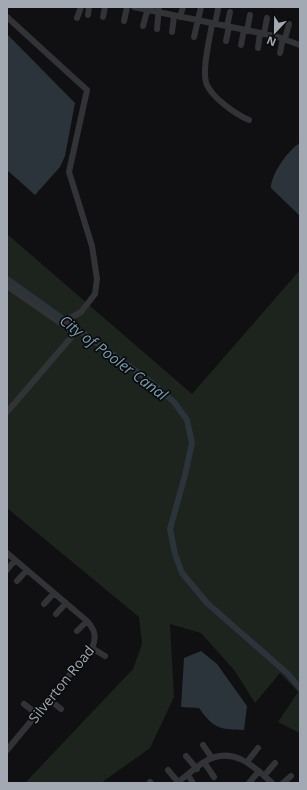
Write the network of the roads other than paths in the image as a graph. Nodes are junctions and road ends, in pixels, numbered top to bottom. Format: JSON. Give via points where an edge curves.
{"nodes":[{"id":1,"x":80,"y":7,"type":"edge"},
{"id":2,"x":90,"y":7,"type":"edge"},
{"id":3,"x":105,"y":7,"type":"edge"},
{"id":4,"x":127,"y":7,"type":"edge"},
{"id":5,"x":134,"y":7,"type":"edge"},
{"id":6,"x":183,"y":7,"type":"edge"},
{"id":7,"x":201,"y":7,"type":"edge"},
{"id":8,"x":148,"y":8,"type":"edge"},
{"id":9,"x":218,"y":9,"type":"dead end"},
{"id":10,"x":159,"y":10,"type":"edge"},
{"id":11,"x":230,"y":12,"type":"dead end"},
{"id":12,"x":88,"y":15,"type":"dead end"},
{"id":13,"x":250,"y":15,"type":"dead end"},
{"id":14,"x":7,"y":17,"type":"edge"},
{"id":15,"x":103,"y":17,"type":"dead end"},
{"id":16,"x":178,"y":17,"type":"junction"},
{"id":17,"x":77,"y":18,"type":"dead end"},
{"id":18,"x":267,"y":18,"type":"dead end"},
{"id":19,"x":124,"y":21,"type":"dead end"},
{"id":20,"x":198,"y":21,"type":"junction"},
{"id":21,"x":214,"y":24,"type":"junction"},
{"id":22,"x":289,"y":24,"type":"dead end"},
{"id":23,"x":143,"y":26,"type":"dead end"},
{"id":24,"x":228,"y":27,"type":"junction"},
{"id":25,"x":157,"y":29,"type":"dead end"},
{"id":26,"x":245,"y":30,"type":"junction"},
{"id":27,"x":172,"y":32,"type":"dead end"},
{"id":28,"x":262,"y":34,"type":"junction"},
{"id":29,"x":194,"y":37,"type":"dead end"},
{"id":30,"x":284,"y":39,"type":"junction"},
{"id":31,"x":226,"y":41,"type":"dead end"},
{"id":32,"x":241,"y":45,"type":"dead end"},
{"id":33,"x":300,"y":45,"type":"edge"},
{"id":34,"x":258,"y":48,"type":"dead end"},
{"id":35,"x":280,"y":53,"type":"dead end"},
{"id":36,"x":249,"y":120,"type":"dead end"},
{"id":37,"x":7,"y":286,"type":"edge"},
{"id":38,"x":61,"y":323,"type":"junction"},
{"id":39,"x":7,"y":412,"type":"edge"},
{"id":40,"x":7,"y":553,"type":"edge"},
{"id":41,"x":15,"y":560,"type":"junction"},
{"id":42,"x":7,"y":570,"type":"edge"},
{"id":43,"x":27,"y":570,"type":"junction"},
{"id":44,"x":17,"y":581,"type":"dead end"},
{"id":45,"x":54,"y":593,"type":"junction"},
{"id":46,"x":66,"y":603,"type":"junction"},
{"id":47,"x":44,"y":604,"type":"dead end"},
{"id":48,"x":56,"y":614,"type":"dead end"},
{"id":49,"x":87,"y":621,"type":"junction"},
{"id":50,"x":77,"y":631,"type":"dead end"},
{"id":51,"x":92,"y":648,"type":"junction"},
{"id":52,"x":105,"y":656,"type":"dead end"},
{"id":53,"x":50,"y":699,"type":"junction"},
{"id":54,"x":24,"y":704,"type":"dead end"},
{"id":55,"x":61,"y":709,"type":"dead end"},
{"id":56,"x":37,"y":714,"type":"junction"},
{"id":57,"x":203,"y":745,"type":"dead end"},
{"id":58,"x":258,"y":748,"type":"dead end"},
{"id":59,"x":7,"y":750,"type":"edge"},
{"id":60,"x":186,"y":756,"type":"dead end"},
{"id":61,"x":212,"y":758,"type":"junction"},
{"id":62,"x":204,"y":762,"type":"junction"},
{"id":63,"x":248,"y":762,"type":"junction"},
{"id":64,"x":275,"y":763,"type":"dead end"},
{"id":65,"x":196,"y":769,"type":"junction"},
{"id":66,"x":168,"y":770,"type":"dead end"},
{"id":67,"x":259,"y":771,"type":"junction"},
{"id":68,"x":188,"y":775,"type":"junction"},
{"id":69,"x":264,"y":776,"type":"junction"},
{"id":70,"x":291,"y":776,"type":"dead end"},
{"id":71,"x":214,"y":777,"type":"dead end"},
{"id":72,"x":177,"y":783,"type":"edge"},
{"id":73,"x":193,"y":783,"type":"edge"},
{"id":74,"x":249,"y":783,"type":"edge"},
{"id":75,"x":272,"y":783,"type":"edge"},
{"id":76,"x":283,"y":783,"type":"edge"}],
"edges":[{"from":1,"to":17,"type":"street"},
{"from":2,"to":12,"type":"street"},
{"from":3,"to":15,"type":"street"},
{"from":4,"to":19,"type":"street"},
{"from":5,"to":8,"type":"street"},
{"from":6,"to":16,"type":"street"},
{"from":7,"to":20,"type":"street"},
{"from":8,"to":10,"type":"street"},
{"from":8,"to":23,"type":"street"},
{"from":9,"to":21,"type":"street"},
{"from":10,"to":16,"type":"street"},
{"from":10,"to":25,"type":"street"},
{"from":11,"to":24,"type":"street"},
{"from":13,"to":26,"type":"street"},
{"from":14,"to":38,"type":"street","via":[[87,90],[69,172],[92,246],[97,280],[95,294],[81,312]]},
{"from":16,"to":20,"type":"street"},
{"from":16,"to":27,"type":"street"},
{"from":18,"to":28,"type":"street"},
{"from":20,"to":21,"type":"street"},
{"from":20,"to":29,"type":"street"},
{"from":21,"to":24,"type":"street"},
{"from":21,"to":36,"type":"street","via":[[205,72],[206,85],[225,106]]},
{"from":22,"to":30,"type":"street"},
{"from":24,"to":26,"type":"street"},
{"from":24,"to":31,"type":"street"},
{"from":26,"to":28,"type":"street"},
{"from":26,"to":32,"type":"street"},
{"from":28,"to":30,"type":"street"},
{"from":28,"to":34,"type":"street"},
{"from":30,"to":33,"type":"street"},
{"from":30,"to":35,"type":"street"},
{"from":37,"to":38,"type":"street"},
{"from":38,"to":39,"type":"street","via":[[75,333]]},
{"from":40,"to":41,"type":"street","name":"Silverton Road"},
{"from":41,"to":42,"type":"street"},
{"from":41,"to":43,"type":"street","name":"Silverton Road"},
{"from":43,"to":44,"type":"street"},
{"from":43,"to":45,"type":"street","name":"Silverton Road"},
{"from":45,"to":46,"type":"street","name":"Silverton Road"},
{"from":45,"to":47,"type":"street"},
{"from":46,"to":48,"type":"street"},
{"from":46,"to":49,"type":"street","name":"Silverton Road"},
{"from":49,"to":50,"type":"street"},
{"from":49,"to":51,"type":"street","name":"Silverton Road","via":[[95,634]]},
{"from":51,"to":52,"type":"street"},
{"from":51,"to":53,"type":"street","name":"Silverton Road"},
{"from":53,"to":55,"type":"street"},
{"from":53,"to":56,"type":"street","name":"Silverton Road"},
{"from":54,"to":56,"type":"street"},
{"from":56,"to":59,"type":"street","name":"Silverton Road"},
{"from":57,"to":61,"type":"street"},
{"from":58,"to":63,"type":"street"},
{"from":60,"to":65,"type":"street"},
{"from":61,"to":62,"type":"street"},
{"from":61,"to":63,"type":"street","via":[[231,756]]},
{"from":62,"to":65,"type":"street"},
{"from":62,"to":71,"type":"street"},
{"from":63,"to":67,"type":"street"},
{"from":64,"to":69,"type":"street"},
{"from":65,"to":68,"type":"street"},
{"from":66,"to":72,"type":"street"},
{"from":67,"to":69,"type":"street"},
{"from":67,"to":74,"type":"street"},
{"from":68,"to":72,"type":"street"},
{"from":68,"to":73,"type":"street"},
{"from":69,"to":75,"type":"street"},
{"from":70,"to":76,"type":"street"}]}
